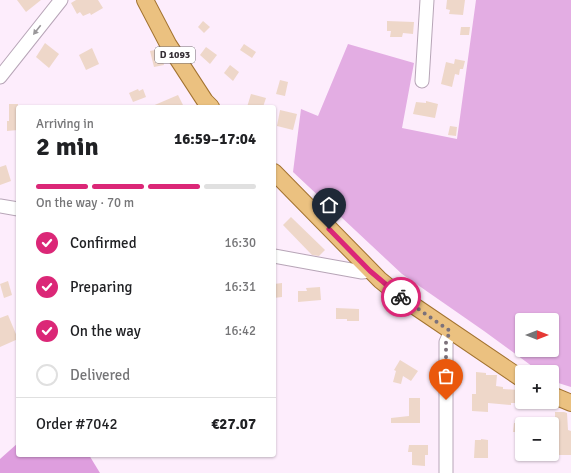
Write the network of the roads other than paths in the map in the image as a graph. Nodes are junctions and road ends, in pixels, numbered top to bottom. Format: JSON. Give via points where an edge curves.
{"nodes":[{"id":1,"x":61,"y":0,"type":"edge"},
{"id":2,"x":145,"y":0,"type":"edge"},
{"id":3,"x":427,"y":0,"type":"edge"},
{"id":4,"x":0,"y":77,"type":"edge"},
{"id":5,"x":422,"y":81,"type":"dead end"},
{"id":6,"x":209,"y":105,"type":"edge"},
{"id":7,"x":276,"y":174,"type":"edge"},
{"id":8,"x":0,"y":206,"type":"edge"},
{"id":9,"x":16,"y":209,"type":"edge"},
{"id":10,"x":276,"y":256,"type":"edge"},
{"id":11,"x":370,"y":271,"type":"junction"},
{"id":12,"x":450,"y":331,"type":"junction"},
{"id":13,"x":515,"y":374,"type":"edge"},
{"id":14,"x":559,"y":398,"type":"edge"},
{"id":15,"x":571,"y":403,"type":"edge"},
{"id":16,"x":446,"y":473,"type":"edge"}],
"edges":[{"from":1,"to":4,"type":"street","one_way":true},
{"from":2,"to":6,"type":"main road","number":"D 1093","via":[[168,44]]},
{"from":3,"to":5,"type":"street"},
{"from":7,"to":11,"type":"main road"},
{"from":8,"to":9,"type":"street"},
{"from":10,"to":11,"type":"street","via":[[362,272]]},
{"from":11,"to":12,"type":"main road","via":[[401,297]]},
{"from":12,"to":13,"type":"main road"},
{"from":12,"to":16,"type":"street","via":[[446,342]]},
{"from":14,"to":15,"type":"main road"}]}
